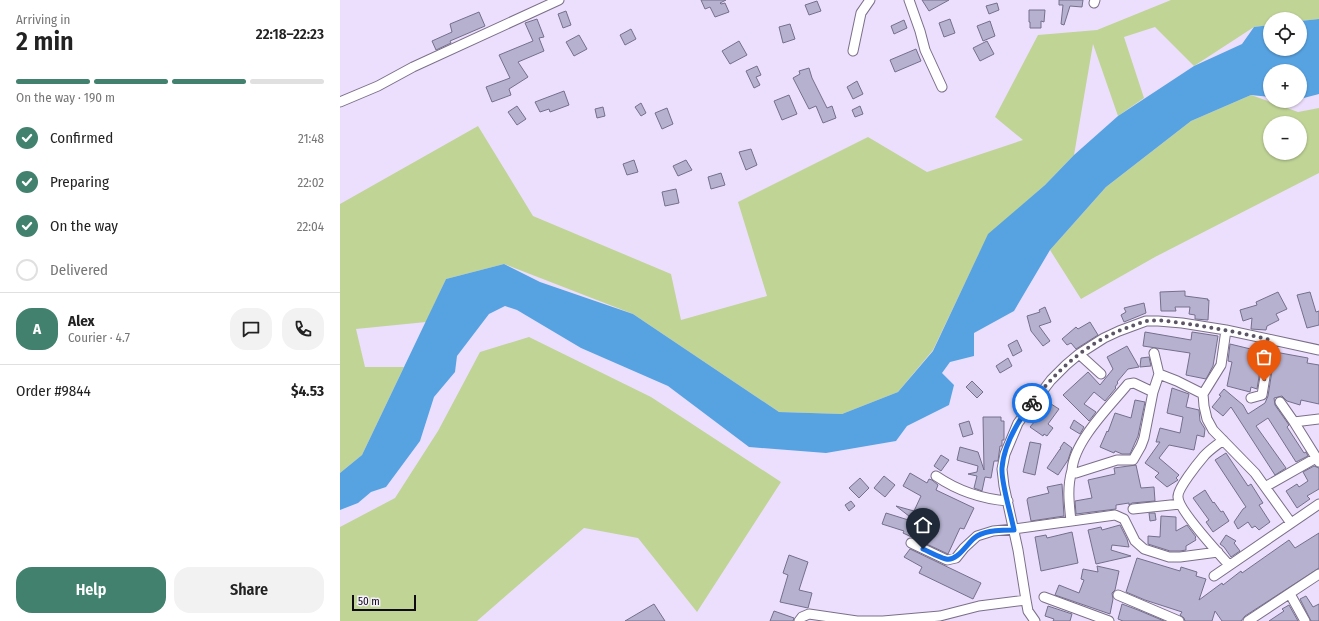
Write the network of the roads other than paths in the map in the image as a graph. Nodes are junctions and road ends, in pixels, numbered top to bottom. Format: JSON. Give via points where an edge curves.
{"nodes":[{"id":1,"x":559,"y":0,"type":"edge"},
{"id":2,"x":870,"y":0,"type":"edge"},
{"id":3,"x":909,"y":0,"type":"edge"},
{"id":4,"x":853,"y":51,"type":"dead end"},
{"id":5,"x":942,"y":87,"type":"dead end"},
{"id":6,"x":340,"y":102,"type":"edge"},
{"id":7,"x":1226,"y":330,"type":"junction"},
{"id":8,"x":1271,"y":340,"type":"junction"},
{"id":9,"x":1319,"y":350,"type":"edge"},
{"id":10,"x":1154,"y":353,"type":"dead end"},
{"id":11,"x":1079,"y":354,"type":"junction"},
{"id":12,"x":1101,"y":374,"type":"dead end"},
{"id":13,"x":1159,"y":374,"type":"junction"},
{"id":14,"x":1153,"y":392,"type":"junction"},
{"id":15,"x":1203,"y":394,"type":"junction"},
{"id":16,"x":1251,"y":398,"type":"dead end"},
{"id":17,"x":1280,"y":402,"type":"dead end"},
{"id":18,"x":1319,"y":419,"type":"edge"},
{"id":19,"x":1294,"y":422,"type":"junction"},
{"id":20,"x":1223,"y":440,"type":"junction"},
{"id":21,"x":1318,"y":460,"type":"edge"},
{"id":22,"x":1072,"y":470,"type":"junction"},
{"id":23,"x":936,"y":476,"type":"dead end"},
{"id":24,"x":1265,"y":487,"type":"junction"},
{"id":25,"x":1008,"y":501,"type":"junction"},
{"id":26,"x":1180,"y":504,"type":"junction"},
{"id":27,"x":1319,"y":504,"type":"edge"},
{"id":28,"x":1133,"y":509,"type":"dead end"},
{"id":29,"x":1071,"y":521,"type":"junction"},
{"id":30,"x":1291,"y":523,"type":"junction"},
{"id":31,"x":1014,"y":530,"type":"junction"},
{"id":32,"x":911,"y":543,"type":"dead end"},
{"id":33,"x":1218,"y":552,"type":"junction"},
{"id":34,"x":1229,"y":565,"type":"junction"},
{"id":35,"x":1319,"y":574,"type":"edge"},
{"id":36,"x":1214,"y":576,"type":"dead end"},
{"id":37,"x":1290,"y":594,"type":"junction"},
{"id":38,"x":1118,"y":595,"type":"dead end"},
{"id":39,"x":1044,"y":597,"type":"dead end"},
{"id":40,"x":1026,"y":600,"type":"junction"},
{"id":41,"x":799,"y":621,"type":"edge"},
{"id":42,"x":1035,"y":621,"type":"edge"},
{"id":43,"x":1109,"y":621,"type":"edge"},
{"id":44,"x":1179,"y":621,"type":"edge"},
{"id":45,"x":1248,"y":621,"type":"edge"},
{"id":46,"x":1305,"y":621,"type":"edge"}],
"edges":[{"from":1,"to":6,"type":"street"},
{"from":2,"to":4,"type":"street","via":[[861,13]]},
{"from":3,"to":5,"type":"street","via":[[925,50]]},
{"from":7,"to":8,"type":"street"},
{"from":7,"to":11,"type":"street","via":[[1182,323],[1146,321],[1104,338]]},
{"from":7,"to":15,"type":"street","via":[[1221,365]]},
{"from":8,"to":9,"type":"street"},
{"from":8,"to":16,"type":"street","via":[[1262,395]]},
{"from":10,"to":13,"type":"street"},
{"from":11,"to":12,"type":"street"},
{"from":11,"to":25,"type":"street","via":[[1051,380],[1018,423],[1005,454],[1002,469]]},
{"from":13,"to":14,"type":"street"},
{"from":13,"to":15,"type":"street"},
{"from":14,"to":22,"type":"street","via":[[1134,383],[1128,384],[1078,447],[1072,461]]},
{"from":14,"to":22,"type":"street","via":[[1144,438],[1133,460],[1117,460],[1076,473]]},
{"from":15,"to":20,"type":"street","via":[[1207,420]]},
{"from":17,"to":19,"type":"street"},
{"from":18,"to":19,"type":"street"},
{"from":19,"to":21,"type":"street"},
{"from":20,"to":24,"type":"street"},
{"from":20,"to":26,"type":"street","via":[[1204,456],[1180,490]]},
{"from":21,"to":24,"type":"street"},
{"from":22,"to":29,"type":"street","via":[[1068,493]]},
{"from":23,"to":25,"type":"street","via":[[976,496]]},
{"from":24,"to":30,"type":"street"},
{"from":25,"to":31,"type":"street"},
{"from":26,"to":28,"type":"street"},
{"from":26,"to":33,"type":"street"},
{"from":27,"to":30,"type":"street"},
{"from":29,"to":31,"type":"street"},
{"from":29,"to":33,"type":"street","via":[[1115,515],[1124,519],[1135,541],[1144,549],[1169,557],[1180,558]]},
{"from":30,"to":34,"type":"street"},
{"from":31,"to":32,"type":"street","via":[[993,531],[977,536],[956,558],[947,560]]},
{"from":31,"to":40,"type":"street"},
{"from":33,"to":34,"type":"street"},
{"from":34,"to":36,"type":"street"},
{"from":35,"to":37,"type":"street"},
{"from":37,"to":45,"type":"street"},
{"from":37,"to":46,"type":"street"},
{"from":38,"to":44,"type":"street"},
{"from":39,"to":43,"type":"street"},
{"from":40,"to":41,"type":"street","via":[[979,606],[940,616],[857,621],[808,614]]},
{"from":40,"to":42,"type":"street","via":[[1028,611]]}]}
